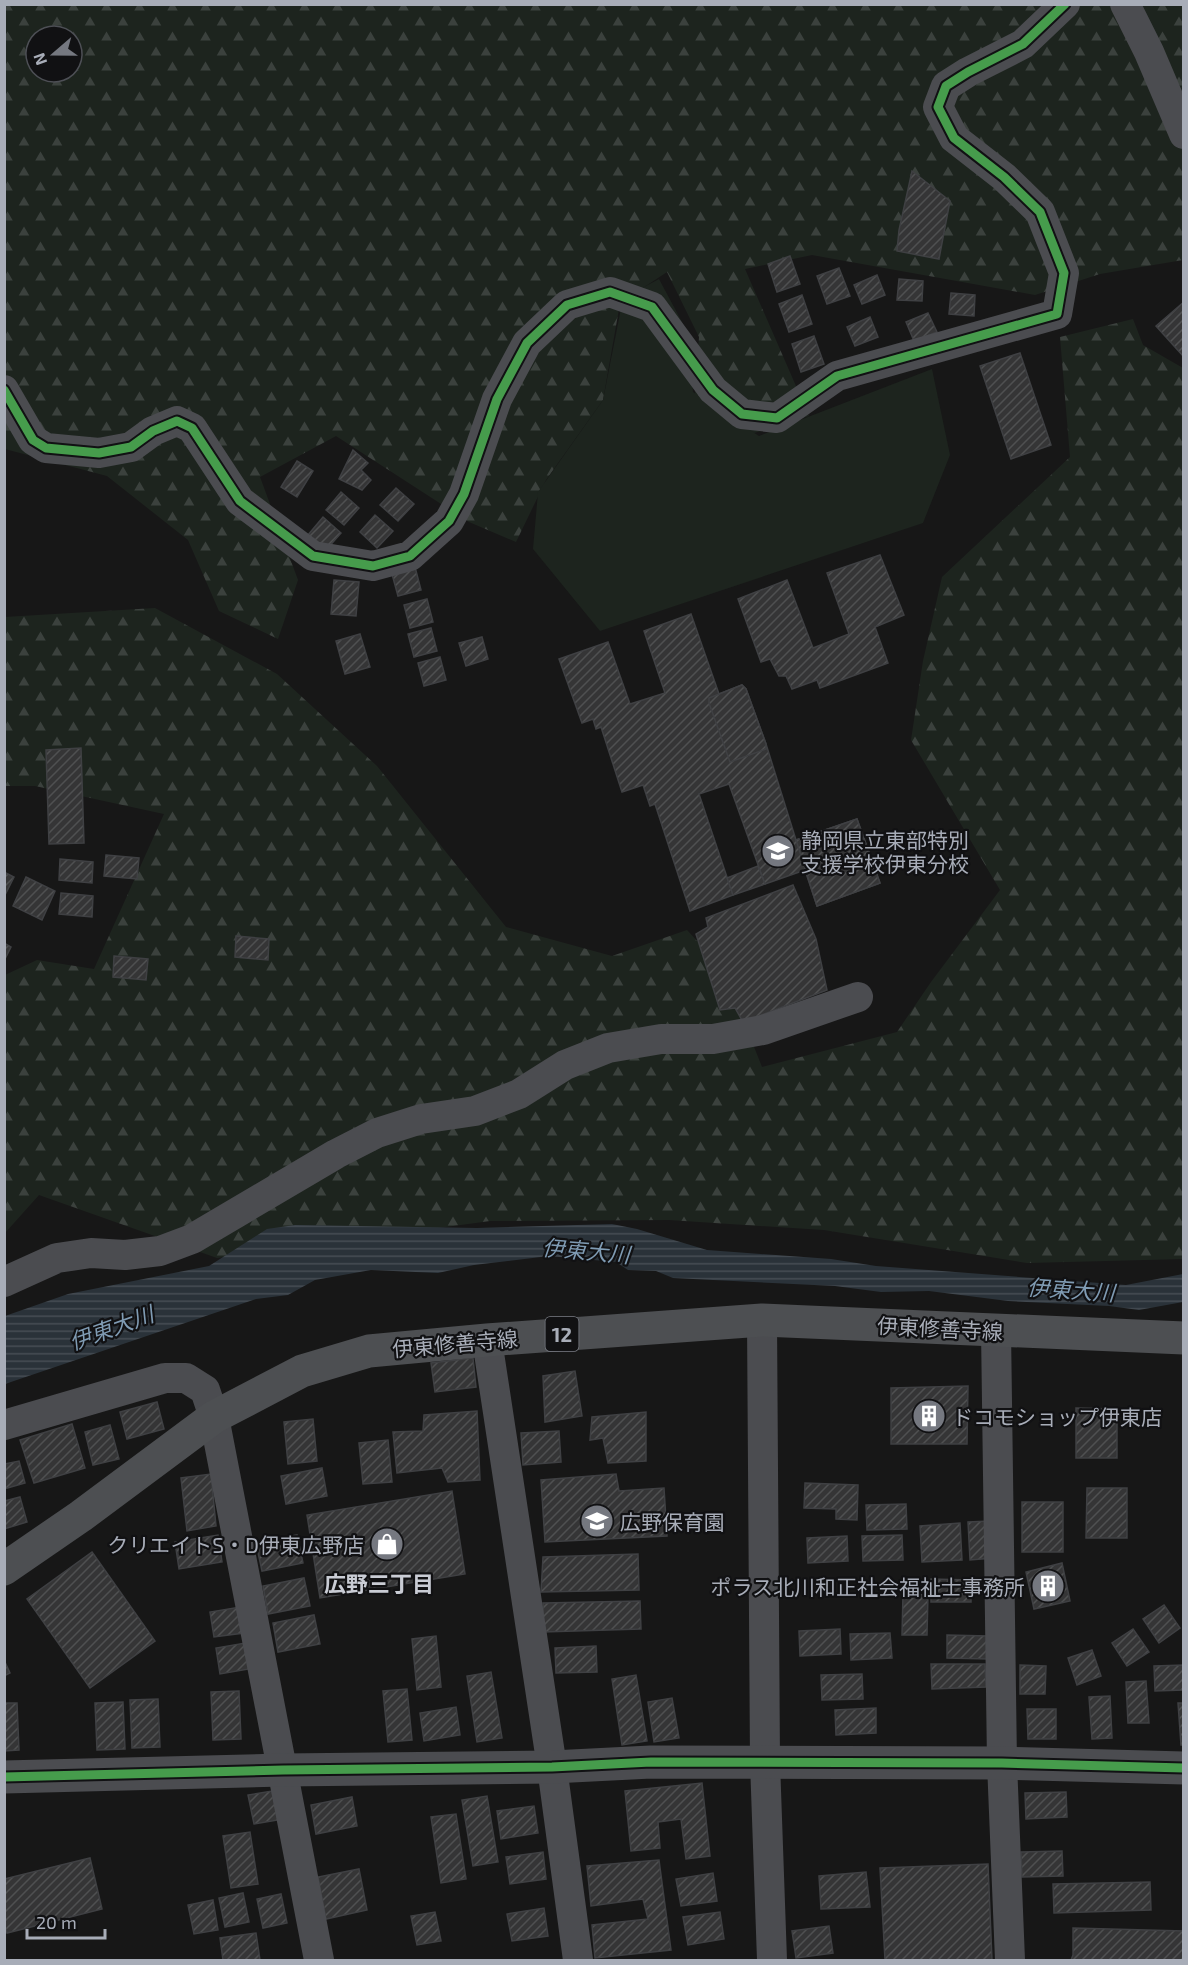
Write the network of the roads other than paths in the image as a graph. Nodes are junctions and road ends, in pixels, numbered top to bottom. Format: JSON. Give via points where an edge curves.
{"nodes":[{"id":1,"x":1065,"y":4,"type":"edge"},
{"id":2,"x":1125,"y":4,"type":"edge"},
{"id":3,"x":1184,"y":134,"type":"edge"},
{"id":4,"x":4,"y":390,"type":"edge"},
{"id":5,"x":858,"y":997,"type":"dead end"},
{"id":6,"x":4,"y":1282,"type":"edge"},
{"id":7,"x":762,"y":1320,"type":"junction"},
{"id":8,"x":996,"y":1330,"type":"junction"},
{"id":9,"x":1184,"y":1338,"type":"edge"},
{"id":10,"x":487,"y":1340,"type":"junction"},
{"id":11,"x":214,"y":1417,"type":"junction"},
{"id":12,"x":4,"y":1425,"type":"edge"},
{"id":13,"x":4,"y":1569,"type":"edge"},
{"id":14,"x":765,"y":1762,"type":"junction"},
{"id":15,"x":1002,"y":1763,"type":"junction"},
{"id":16,"x":552,"y":1767,"type":"junction"},
{"id":17,"x":1184,"y":1768,"type":"edge"},
{"id":18,"x":283,"y":1770,"type":"junction"},
{"id":19,"x":4,"y":1777,"type":"edge"},
{"id":20,"x":319,"y":1960,"type":"edge"},
{"id":21,"x":578,"y":1960,"type":"edge"},
{"id":22,"x":772,"y":1960,"type":"edge"},
{"id":23,"x":1010,"y":1960,"type":"edge"}],
"edges":[{"from":1,"to":4,"type":"street","via":[[1023,44],[946,86],[938,107],[954,138],[1004,177],[1040,212],[1064,273],[1057,314],[837,376],[777,418],[742,414],[713,390],[652,307],[610,292],[567,305],[527,343],[497,399],[464,494],[449,521],[410,556],[373,567],[312,556],[240,501],[192,428],[177,421],[153,431],[131,447],[99,453],[46,448],[33,440]]},
{"from":2,"to":3,"type":"street"},
{"from":5,"to":6,"type":"street","via":[[763,1030],[713,1039],[661,1039],[608,1048],[565,1065],[519,1094],[475,1111],[422,1119],[377,1133],[182,1243],[160,1251],[57,1258]]},
{"from":7,"to":8,"type":"main road","name":"伊東修善寺線","number":"12"},
{"from":7,"to":10,"type":"main road","name":"伊東修善寺線","number":"12"},
{"from":7,"to":14,"type":"street"},
{"from":8,"to":9,"type":"main road","name":"伊東修善寺線","number":"12"},
{"from":8,"to":15,"type":"street"},
{"from":10,"to":11,"type":"main road","name":"伊東修善寺線","number":"12","via":[[369,1351],[302,1371]]},
{"from":10,"to":16,"type":"street"},
{"from":11,"to":12,"type":"street","via":[[205,1390],[186,1378],[165,1378]]},
{"from":11,"to":13,"type":"main road","name":"伊東修善寺線","number":"12"},
{"from":11,"to":18,"type":"street"},
{"from":14,"to":15,"type":"street"},
{"from":14,"to":16,"type":"street"},
{"from":14,"to":22,"type":"street"},
{"from":15,"to":17,"type":"street"},
{"from":15,"to":23,"type":"street"},
{"from":16,"to":18,"type":"street"},
{"from":16,"to":21,"type":"street"},
{"from":18,"to":19,"type":"street"},
{"from":18,"to":20,"type":"street"}]}
